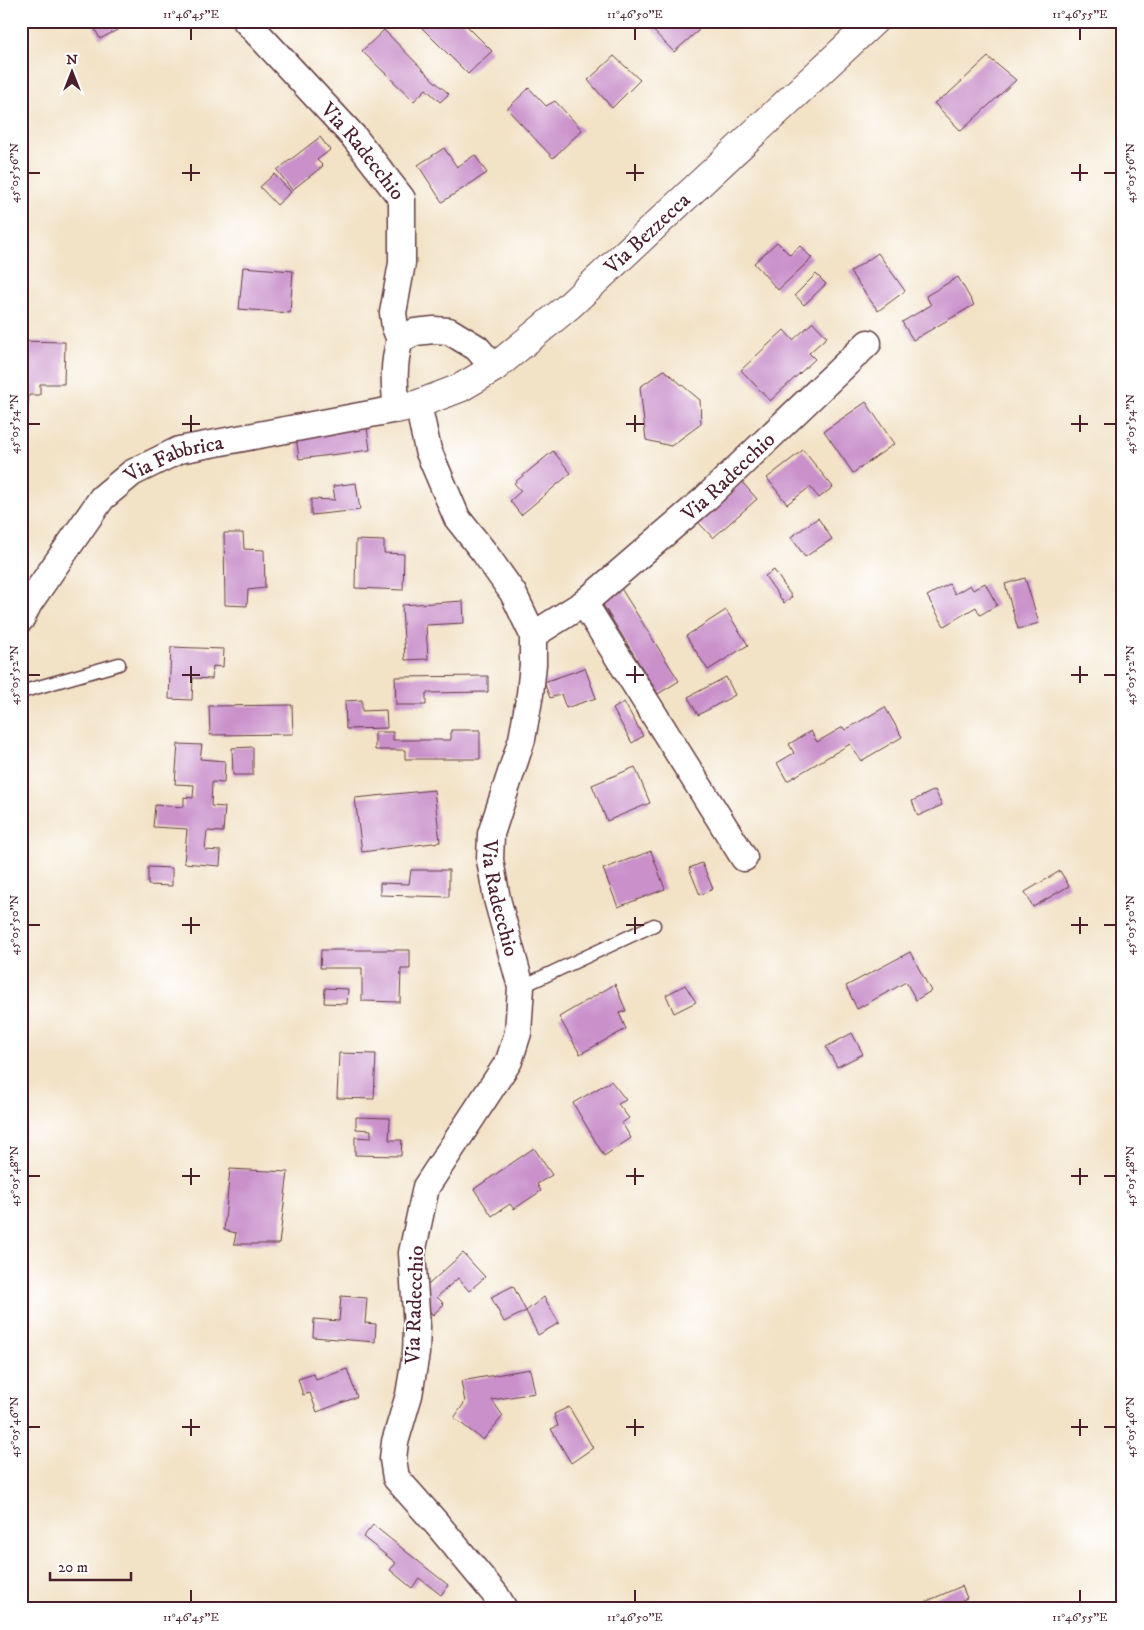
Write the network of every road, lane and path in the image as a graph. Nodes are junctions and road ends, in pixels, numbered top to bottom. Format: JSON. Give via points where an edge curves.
{"nodes":[{"id":1,"x":246,"y":21,"type":"edge"},
{"id":2,"x":874,"y":21,"type":"edge"},
{"id":3,"x":400,"y":340,"type":"junction"},
{"id":4,"x":868,"y":343,"type":"dead end"},
{"id":5,"x":494,"y":368,"type":"junction"},
{"id":6,"x":407,"y":407,"type":"junction"},
{"id":7,"x":584,"y":603,"type":"junction"},
{"id":8,"x":21,"y":619,"type":"edge"},
{"id":9,"x":533,"y":635,"type":"junction"},
{"id":10,"x":119,"y":664,"type":"dead end"},
{"id":11,"x":21,"y":692,"type":"edge"},
{"id":12,"x":744,"y":858,"type":"dead end"},
{"id":13,"x":654,"y":925,"type":"dead end"},
{"id":14,"x":521,"y":986,"type":"junction"},
{"id":15,"x":504,"y":1609,"type":"edge"}],
"edges":[{"from":1,"to":3,"type":"street","name":"Via Radecchio","via":[[354,136],[402,199],[402,262],[393,313]]},
{"from":2,"to":5,"type":"street","name":"Via Bezzecca","via":[[568,306]]},
{"from":3,"to":5,"type":"street","via":[[415,332],[449,331],[477,348]]},
{"from":3,"to":6,"type":"street","name":"Via Radecchio","via":[[395,357],[394,382]]},
{"from":4,"to":7,"type":"street","name":"Via Radecchio","via":[[706,498]]},
{"from":5,"to":6,"type":"street","name":"Via Bezzecca","via":[[460,388]]},
{"from":6,"to":8,"type":"street","name":"Via Fabbrica","via":[[179,450],[132,474],[102,498]]},
{"from":6,"to":9,"type":"street","name":"Via Radecchio","via":[[456,518],[513,593]]},
{"from":7,"to":9,"type":"street","name":"Via Radecchio"},
{"from":7,"to":12,"type":"street"},
{"from":9,"to":14,"type":"street","name":"Via Radecchio","via":[[530,694],[522,739],[491,834],[490,851],[496,899]]},
{"from":10,"to":11,"type":"lane"},
{"from":13,"to":14,"type":"lane","name":"Via Radecchio"},
{"from":14,"to":15,"type":"street","name":"Via Radecchio","via":[[518,1033],[509,1061],[426,1187],[412,1252],[416,1353],[393,1459],[396,1478],[495,1594]]}]}
